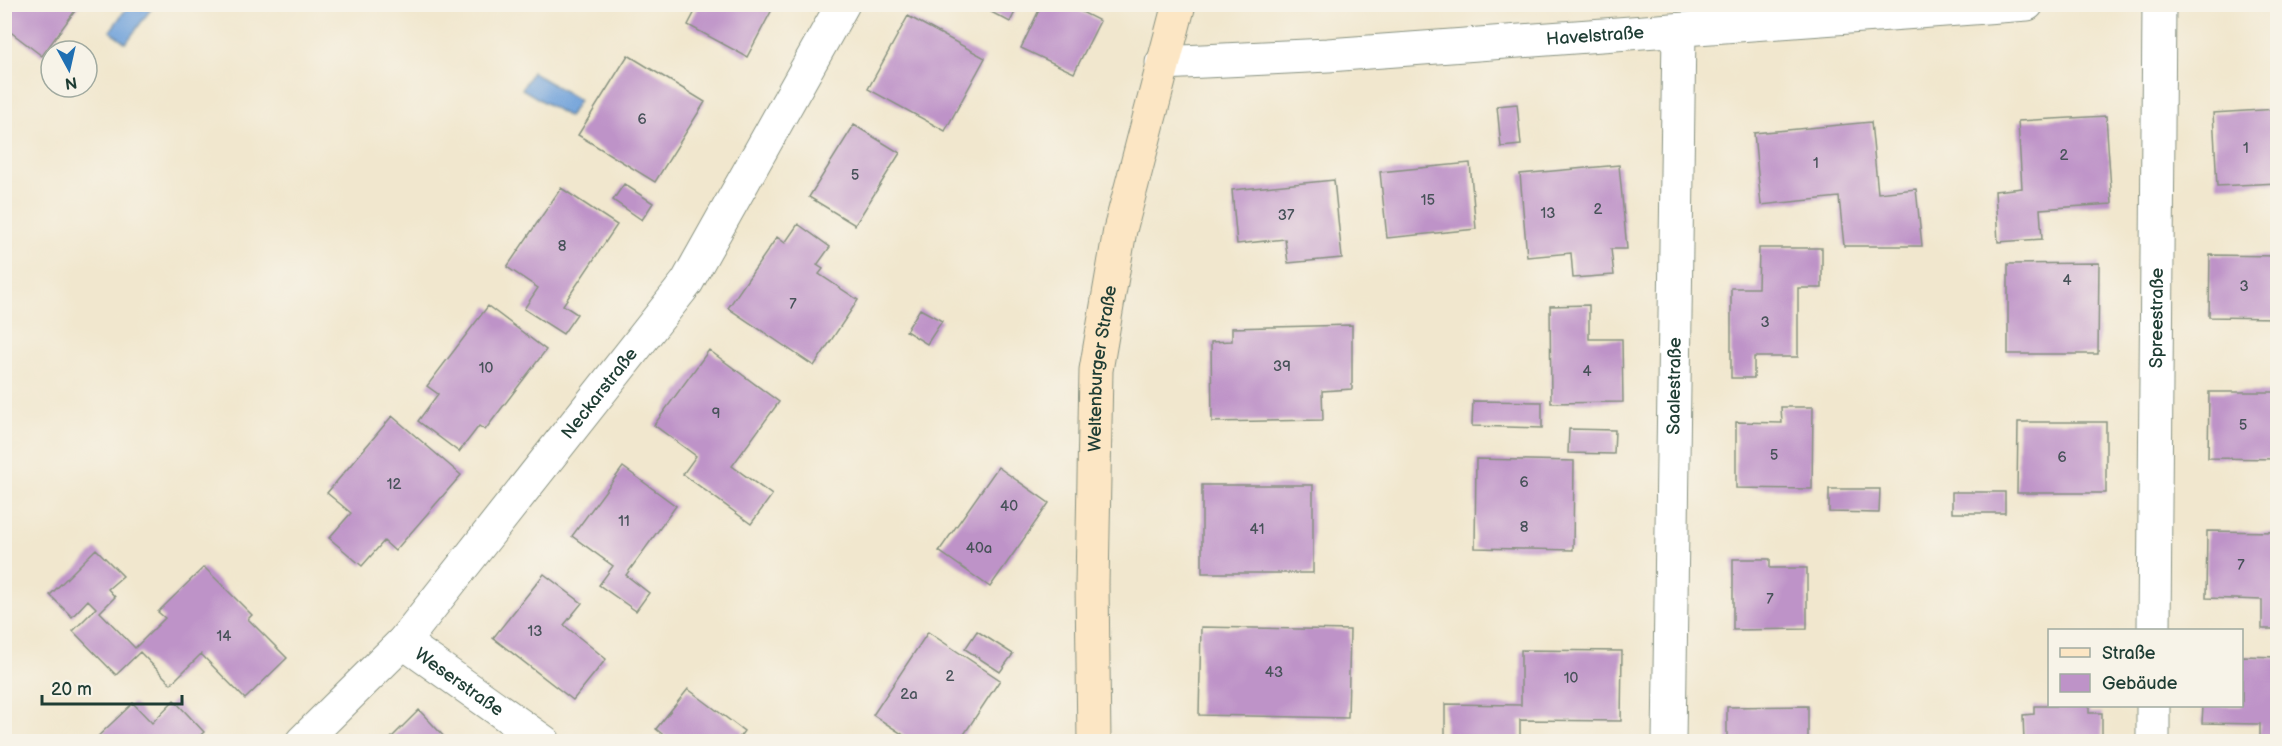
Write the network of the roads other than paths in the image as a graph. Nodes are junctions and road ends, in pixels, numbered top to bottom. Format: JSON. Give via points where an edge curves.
{"nodes":[{"id":1,"x":843,"y":4,"type":"edge"},
{"id":2,"x":1179,"y":4,"type":"edge"},
{"id":3,"x":2027,"y":4,"type":"edge"},
{"id":4,"x":2159,"y":4,"type":"edge"},
{"id":5,"x":1679,"y":31,"type":"junction"},
{"id":6,"x":1162,"y":63,"type":"junction"},
{"id":7,"x":2154,"y":629,"type":"edge"},
{"id":8,"x":403,"y":642,"type":"junction"},
{"id":9,"x":2153,"y":707,"type":"edge"},
{"id":10,"x":302,"y":741,"type":"edge"},
{"id":11,"x":544,"y":741,"type":"edge"},
{"id":12,"x":1094,"y":741,"type":"edge"},
{"id":13,"x":1669,"y":741,"type":"edge"},
{"id":14,"x":2153,"y":741,"type":"edge"}],
"edges":[{"from":1,"to":8,"type":"street","name":"Neckarstraße","via":[[687,282]]},
{"from":2,"to":6,"type":"main road","name":"Weltenburger Straße"},
{"from":3,"to":5,"type":"street","name":"Havelstraße"},
{"from":4,"to":7,"type":"street","name":"Spreestraße"},
{"from":5,"to":6,"type":"street","name":"Havelstraße"},
{"from":5,"to":13,"type":"street","name":"Saalestraße"},
{"from":6,"to":12,"type":"main road","name":"Weltenburger Straße","via":[[1120,230],[1096,370]]},
{"from":8,"to":10,"type":"street","name":"Neckarstraße"},
{"from":8,"to":11,"type":"street","name":"Weserstraße"},
{"from":9,"to":14,"type":"street"}]}
